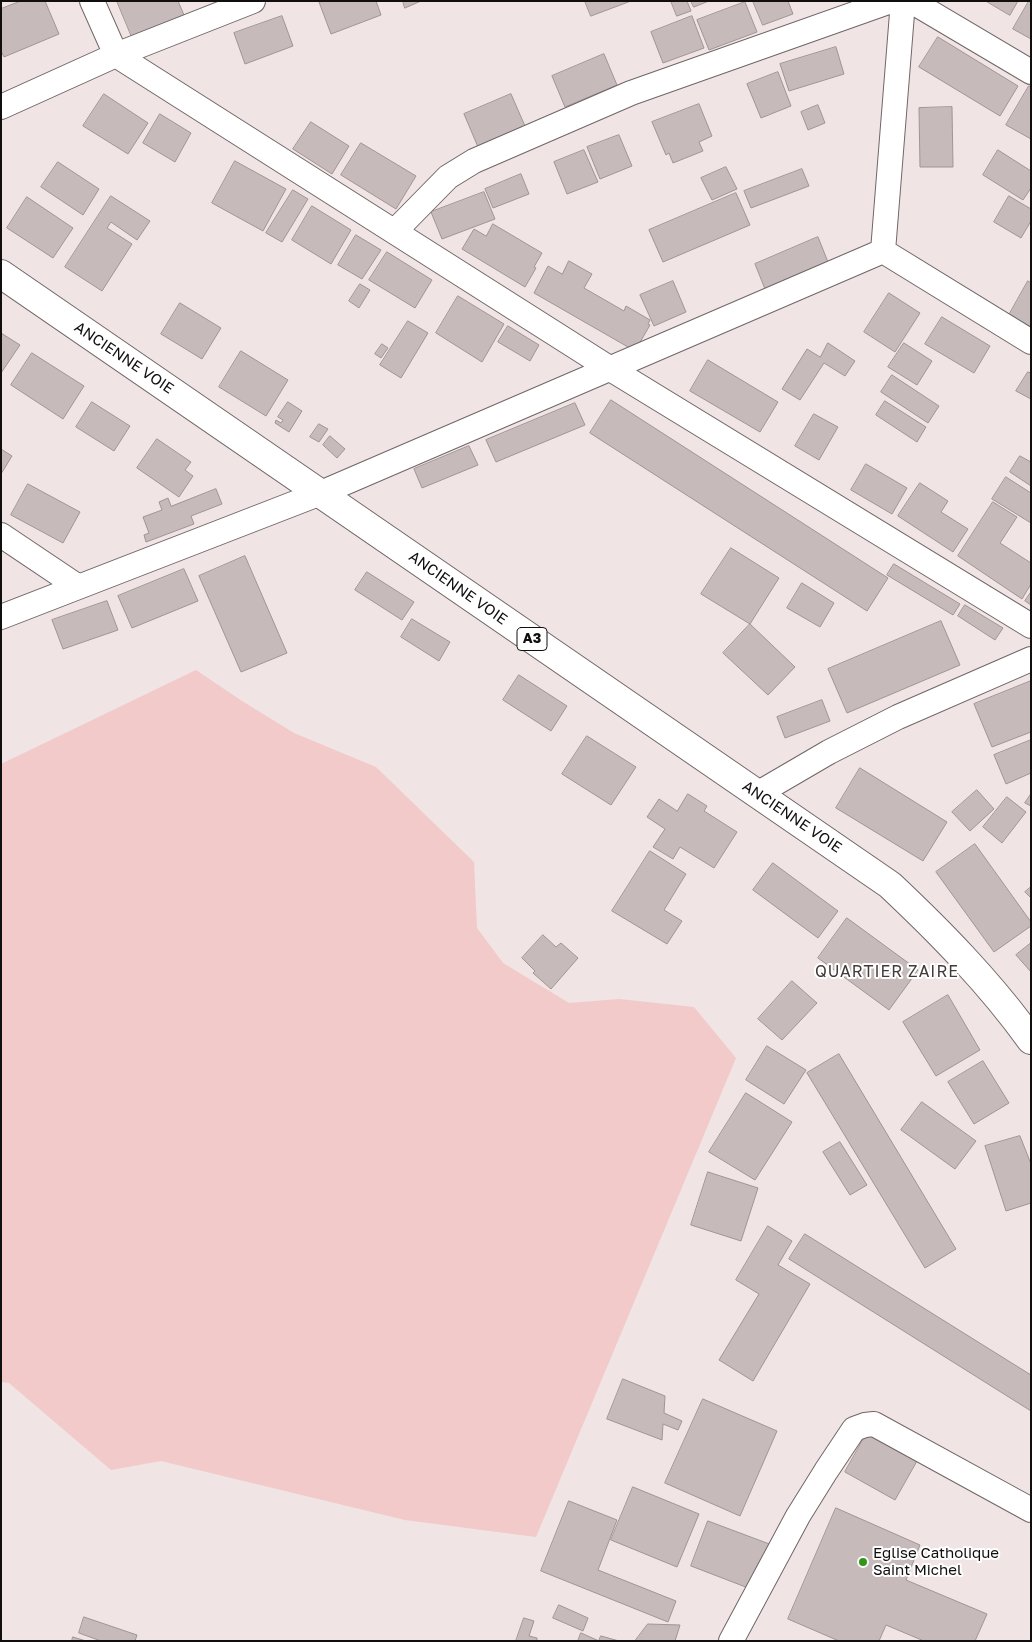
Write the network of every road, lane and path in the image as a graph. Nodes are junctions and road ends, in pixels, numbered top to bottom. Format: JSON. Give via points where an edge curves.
{"nodes":[{"id":1,"x":92,"y":1,"type":"edge"},
{"id":2,"x":253,"y":1,"type":"edge"},
{"id":3,"x":891,"y":1,"type":"edge"},
{"id":4,"x":903,"y":1,"type":"edge"},
{"id":5,"x":911,"y":1,"type":"edge"},
{"id":6,"x":116,"y":55,"type":"junction"},
{"id":7,"x":1031,"y":72,"type":"edge"},
{"id":8,"x":1,"y":107,"type":"edge"},
{"id":9,"x":395,"y":231,"type":"junction"},
{"id":10,"x":883,"y":251,"type":"junction"},
{"id":11,"x":1,"y":274,"type":"edge"},
{"id":12,"x":1031,"y":342,"type":"edge"},
{"id":13,"x":609,"y":368,"type":"junction"},
{"id":14,"x":321,"y":493,"type":"junction"},
{"id":15,"x":1,"y":535,"type":"edge"},
{"id":16,"x":77,"y":586,"type":"junction"},
{"id":17,"x":1,"y":617,"type":"edge"},
{"id":18,"x":1031,"y":626,"type":"edge"},
{"id":19,"x":1031,"y":659,"type":"edge"},
{"id":20,"x":757,"y":794,"type":"junction"},
{"id":21,"x":1031,"y":1040,"type":"edge"},
{"id":22,"x":1031,"y":1510,"type":"edge"},
{"id":23,"x":731,"y":1641,"type":"edge"}],
"edges":[{"from":1,"to":6,"type":"street"},
{"from":2,"to":6,"type":"street"},
{"from":3,"to":9,"type":"street","via":[[631,93],[474,161],[448,177]]},
{"from":4,"to":10,"type":"street"},
{"from":5,"to":7,"type":"street"},
{"from":6,"to":8,"type":"street"},
{"from":6,"to":9,"type":"street"},
{"from":9,"to":13,"type":"street"},
{"from":10,"to":12,"type":"street"},
{"from":10,"to":13,"type":"street"},
{"from":11,"to":14,"type":"main road","name":"ANCIENNE VOIE","number":"A3"},
{"from":13,"to":14,"type":"street"},
{"from":13,"to":18,"type":"street"},
{"from":14,"to":16,"type":"street"},
{"from":14,"to":20,"type":"main road","name":"ANCIENNE VOIE","number":"A3"},
{"from":15,"to":16,"type":"street"},
{"from":16,"to":17,"type":"street"},
{"from":19,"to":20,"type":"street","via":[[898,717]]},
{"from":20,"to":21,"type":"main road","name":"ANCIENNE VOIE","number":"A3","via":[[890,885],[973,967]]},
{"from":22,"to":23,"type":"street","via":[[874,1424],[865,1425],[854,1430],[798,1516]]}]}
